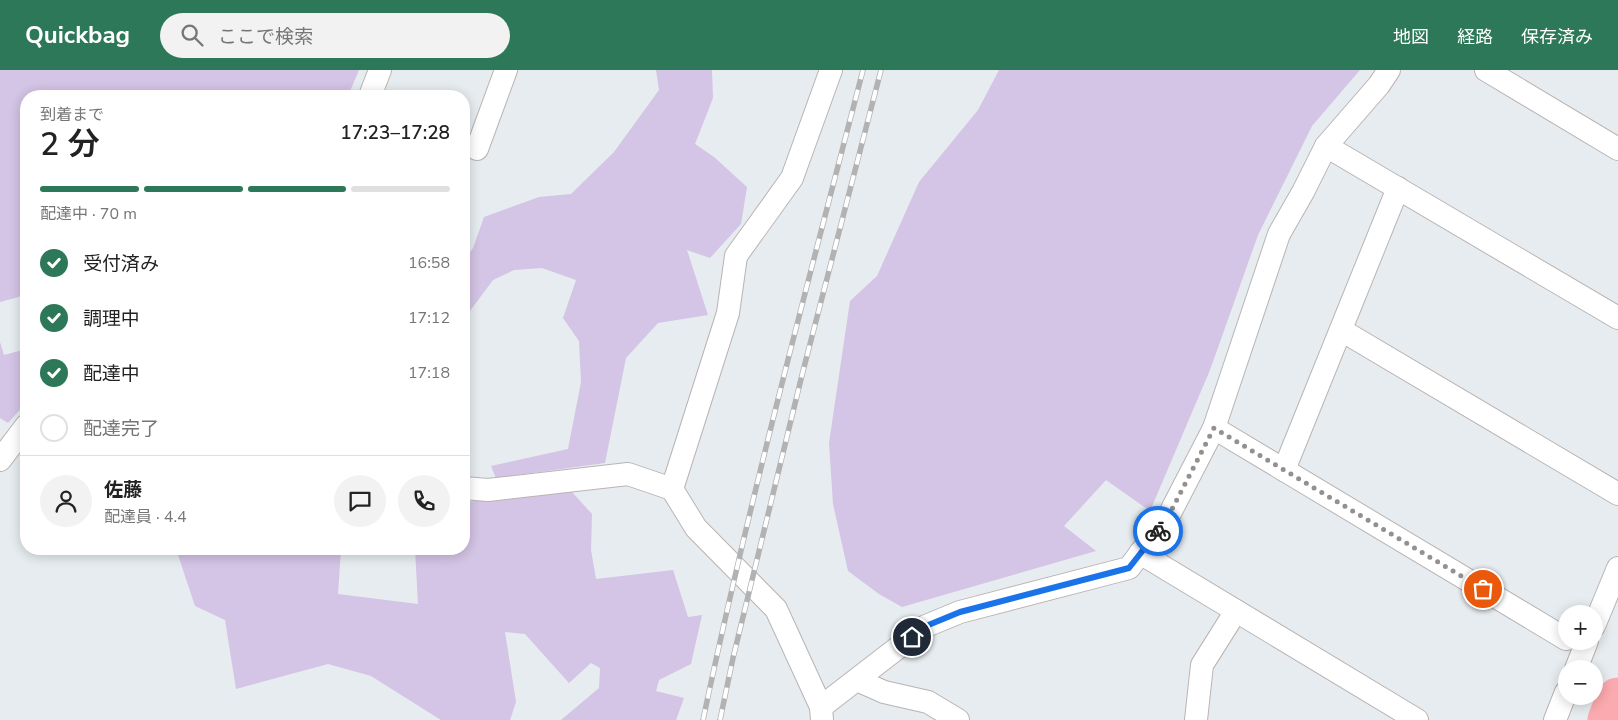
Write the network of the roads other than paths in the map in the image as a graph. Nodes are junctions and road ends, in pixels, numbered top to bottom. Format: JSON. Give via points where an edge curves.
{"nodes":[{"id":1,"x":380,"y":70,"type":"edge"},
{"id":2,"x":506,"y":70,"type":"edge"},
{"id":3,"x":831,"y":70,"type":"edge"},
{"id":4,"x":1389,"y":70,"type":"edge"},
{"id":5,"x":1486,"y":70,"type":"edge"},
{"id":6,"x":372,"y":90,"type":"edge"},
{"id":7,"x":1326,"y":146,"type":"junction"},
{"id":8,"x":477,"y":149,"type":"dead end"},
{"id":9,"x":1618,"y":149,"type":"edge"},
{"id":10,"x":1398,"y":188,"type":"junction"},
{"id":11,"x":1618,"y":318,"type":"edge"},
{"id":12,"x":1341,"y":330,"type":"junction"},
{"id":13,"x":1214,"y":428,"type":"junction"},
{"id":14,"x":20,"y":434,"type":"edge"},
{"id":15,"x":0,"y":460,"type":"edge"},
{"id":16,"x":1284,"y":470,"type":"junction"},
{"id":17,"x":470,"y":488,"type":"edge"},
{"id":18,"x":672,"y":489,"type":"junction"},
{"id":19,"x":1618,"y":494,"type":"edge"},
{"id":20,"x":1140,"y":553,"type":"junction"},
{"id":21,"x":1618,"y":568,"type":"edge"},
{"id":22,"x":1603,"y":605,"type":"edge"},
{"id":23,"x":1236,"y":611,"type":"junction"},
{"id":24,"x":1558,"y":636,"type":"edge"},
{"id":25,"x":856,"y":680,"type":"junction"},
{"id":26,"x":1561,"y":705,"type":"edge"},
{"id":27,"x":821,"y":714,"type":"edge"},
{"id":28,"x":958,"y":720,"type":"edge"},
{"id":29,"x":1196,"y":720,"type":"edge"},
{"id":30,"x":1417,"y":720,"type":"edge"},
{"id":31,"x":1555,"y":720,"type":"edge"}],
"edges":[{"from":1,"to":6,"type":"street"},
{"from":2,"to":8,"type":"street"},
{"from":3,"to":18,"type":"street","via":[[792,178],[736,256],[728,313]]},
{"from":4,"to":7,"type":"street","via":[[1379,86]]},
{"from":5,"to":9,"type":"street"},
{"from":7,"to":10,"type":"street"},
{"from":7,"to":13,"type":"street","via":[[1279,234]]},
{"from":10,"to":11,"type":"street"},
{"from":10,"to":12,"type":"street"},
{"from":12,"to":16,"type":"street"},
{"from":12,"to":19,"type":"street"},
{"from":13,"to":16,"type":"street"},
{"from":13,"to":20,"type":"street","via":[[1168,517]]},
{"from":14,"to":15,"type":"street"},
{"from":16,"to":24,"type":"street"},
{"from":17,"to":18,"type":"street","via":[[488,490],[628,474]]},
{"from":18,"to":27,"type":"street","via":[[696,528],[776,609]]},
{"from":20,"to":23,"type":"street"},
{"from":20,"to":25,"type":"street","via":[[1129,568],[960,612],[926,626]]},
{"from":21,"to":22,"type":"street"},
{"from":23,"to":29,"type":"street","via":[[1202,665]]},
{"from":23,"to":30,"type":"street"},
{"from":25,"to":27,"type":"street"},
{"from":25,"to":28,"type":"street","via":[[884,692],[928,702]]},
{"from":26,"to":31,"type":"street"}]}
